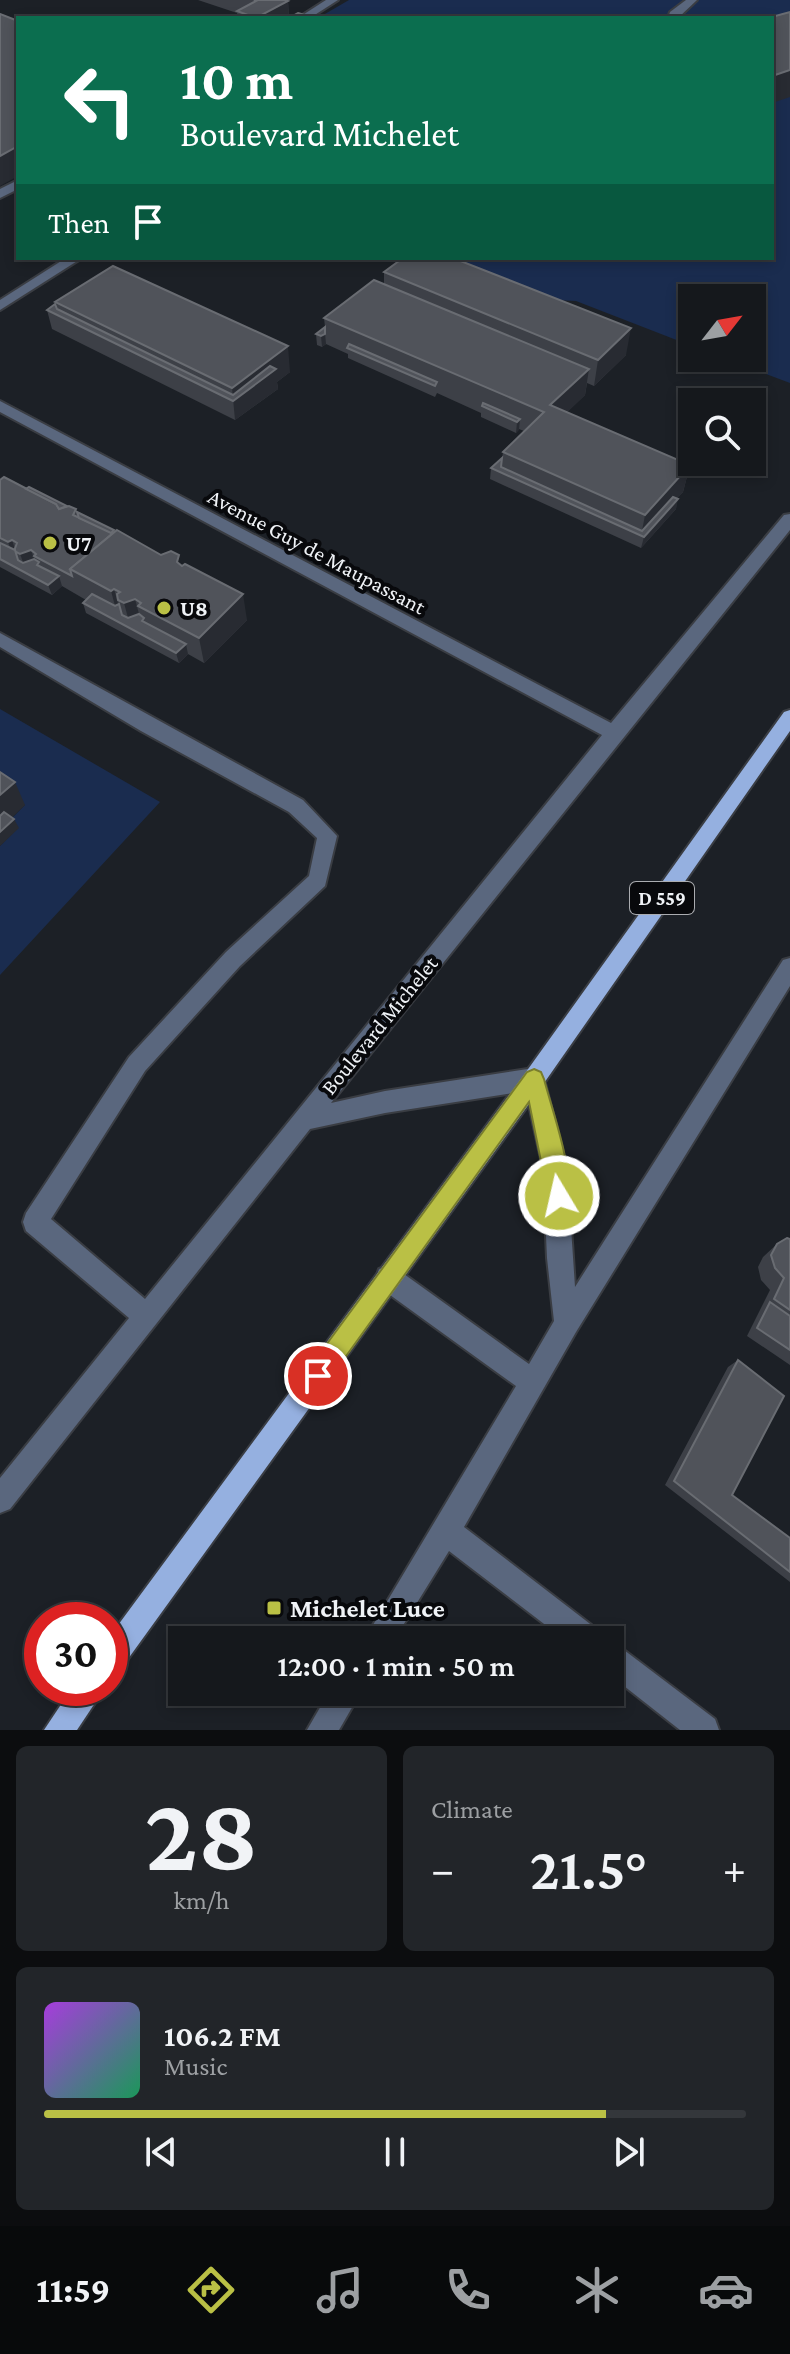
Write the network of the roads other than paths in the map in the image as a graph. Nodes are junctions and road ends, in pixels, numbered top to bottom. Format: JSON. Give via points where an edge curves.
{"nodes":[{"id":1,"x":333,"y":0,"type":"edge"},
{"id":2,"x":692,"y":0,"type":"edge"},
{"id":3,"x":306,"y":16,"type":"edge"},
{"id":4,"x":672,"y":16,"type":"edge"},
{"id":5,"x":72,"y":260,"type":"edge"},
{"id":6,"x":0,"y":306,"type":"edge"},
{"id":7,"x":0,"y":406,"type":"edge"},
{"id":8,"x":790,"y":519,"type":"edge"},
{"id":9,"x":790,"y":548,"type":"edge"},
{"id":10,"x":762,"y":553,"type":"junction"},
{"id":11,"x":0,"y":639,"type":"edge"},
{"id":12,"x":790,"y":717,"type":"edge"},
{"id":13,"x":614,"y":733,"type":"junction"},
{"id":14,"x":790,"y":967,"type":"edge"},
{"id":15,"x":534,"y":1079,"type":"junction"},
{"id":16,"x":303,"y":1120,"type":"junction"},
{"id":17,"x":388,"y":1278,"type":"junction"},
{"id":18,"x":146,"y":1316,"type":"junction"},
{"id":19,"x":567,"y":1323,"type":"junction"},
{"id":20,"x":532,"y":1382,"type":"junction"},
{"id":21,"x":0,"y":1499,"type":"edge"},
{"id":22,"x":446,"y":1531,"type":"junction"},
{"id":23,"x":387,"y":1626,"type":"edge"},
{"id":24,"x":570,"y":1626,"type":"edge"},
{"id":25,"x":128,"y":1635,"type":"edge"},
{"id":26,"x":624,"y":1668,"type":"edge"},
{"id":27,"x":77,"y":1706,"type":"edge"},
{"id":28,"x":337,"y":1706,"type":"edge"},
{"id":29,"x":59,"y":1730,"type":"edge"},
{"id":30,"x":322,"y":1730,"type":"edge"},
{"id":31,"x":704,"y":1730,"type":"edge"}],
"edges":[{"from":1,"to":3,"type":"street"},
{"from":2,"to":4,"type":"street"},
{"from":5,"to":6,"type":"street"},
{"from":7,"to":13,"type":"street","name":"Avenue Guy de Maupassant"},
{"from":8,"to":10,"type":"street","name":"Boulevard Michelet"},
{"from":9,"to":10,"type":"street"},
{"from":10,"to":13,"type":"street","name":"Boulevard Michelet"},
{"from":11,"to":18,"type":"street","via":[[296,806],[327,836],[318,880],[233,959],[137,1064],[35,1222]]},
{"from":12,"to":15,"type":"main road","number":"D 559"},
{"from":13,"to":16,"type":"street","name":"Boulevard Michelet"},
{"from":14,"to":19,"type":"street"},
{"from":15,"to":16,"type":"street"},
{"from":15,"to":17,"type":"main road","number":"D 559"},
{"from":15,"to":19,"type":"street","via":[[555,1168]]},
{"from":16,"to":18,"type":"street","name":"Boulevard Michelet"},
{"from":17,"to":20,"type":"street"},
{"from":17,"to":25,"type":"main road","number":"D 559"},
{"from":18,"to":21,"type":"street","name":"Boulevard Michelet"},
{"from":19,"to":20,"type":"street"},
{"from":20,"to":22,"type":"street"},
{"from":22,"to":23,"type":"street"},
{"from":22,"to":24,"type":"street"},
{"from":26,"to":31,"type":"street"},
{"from":27,"to":29,"type":"main road"},
{"from":28,"to":30,"type":"street"}]}
